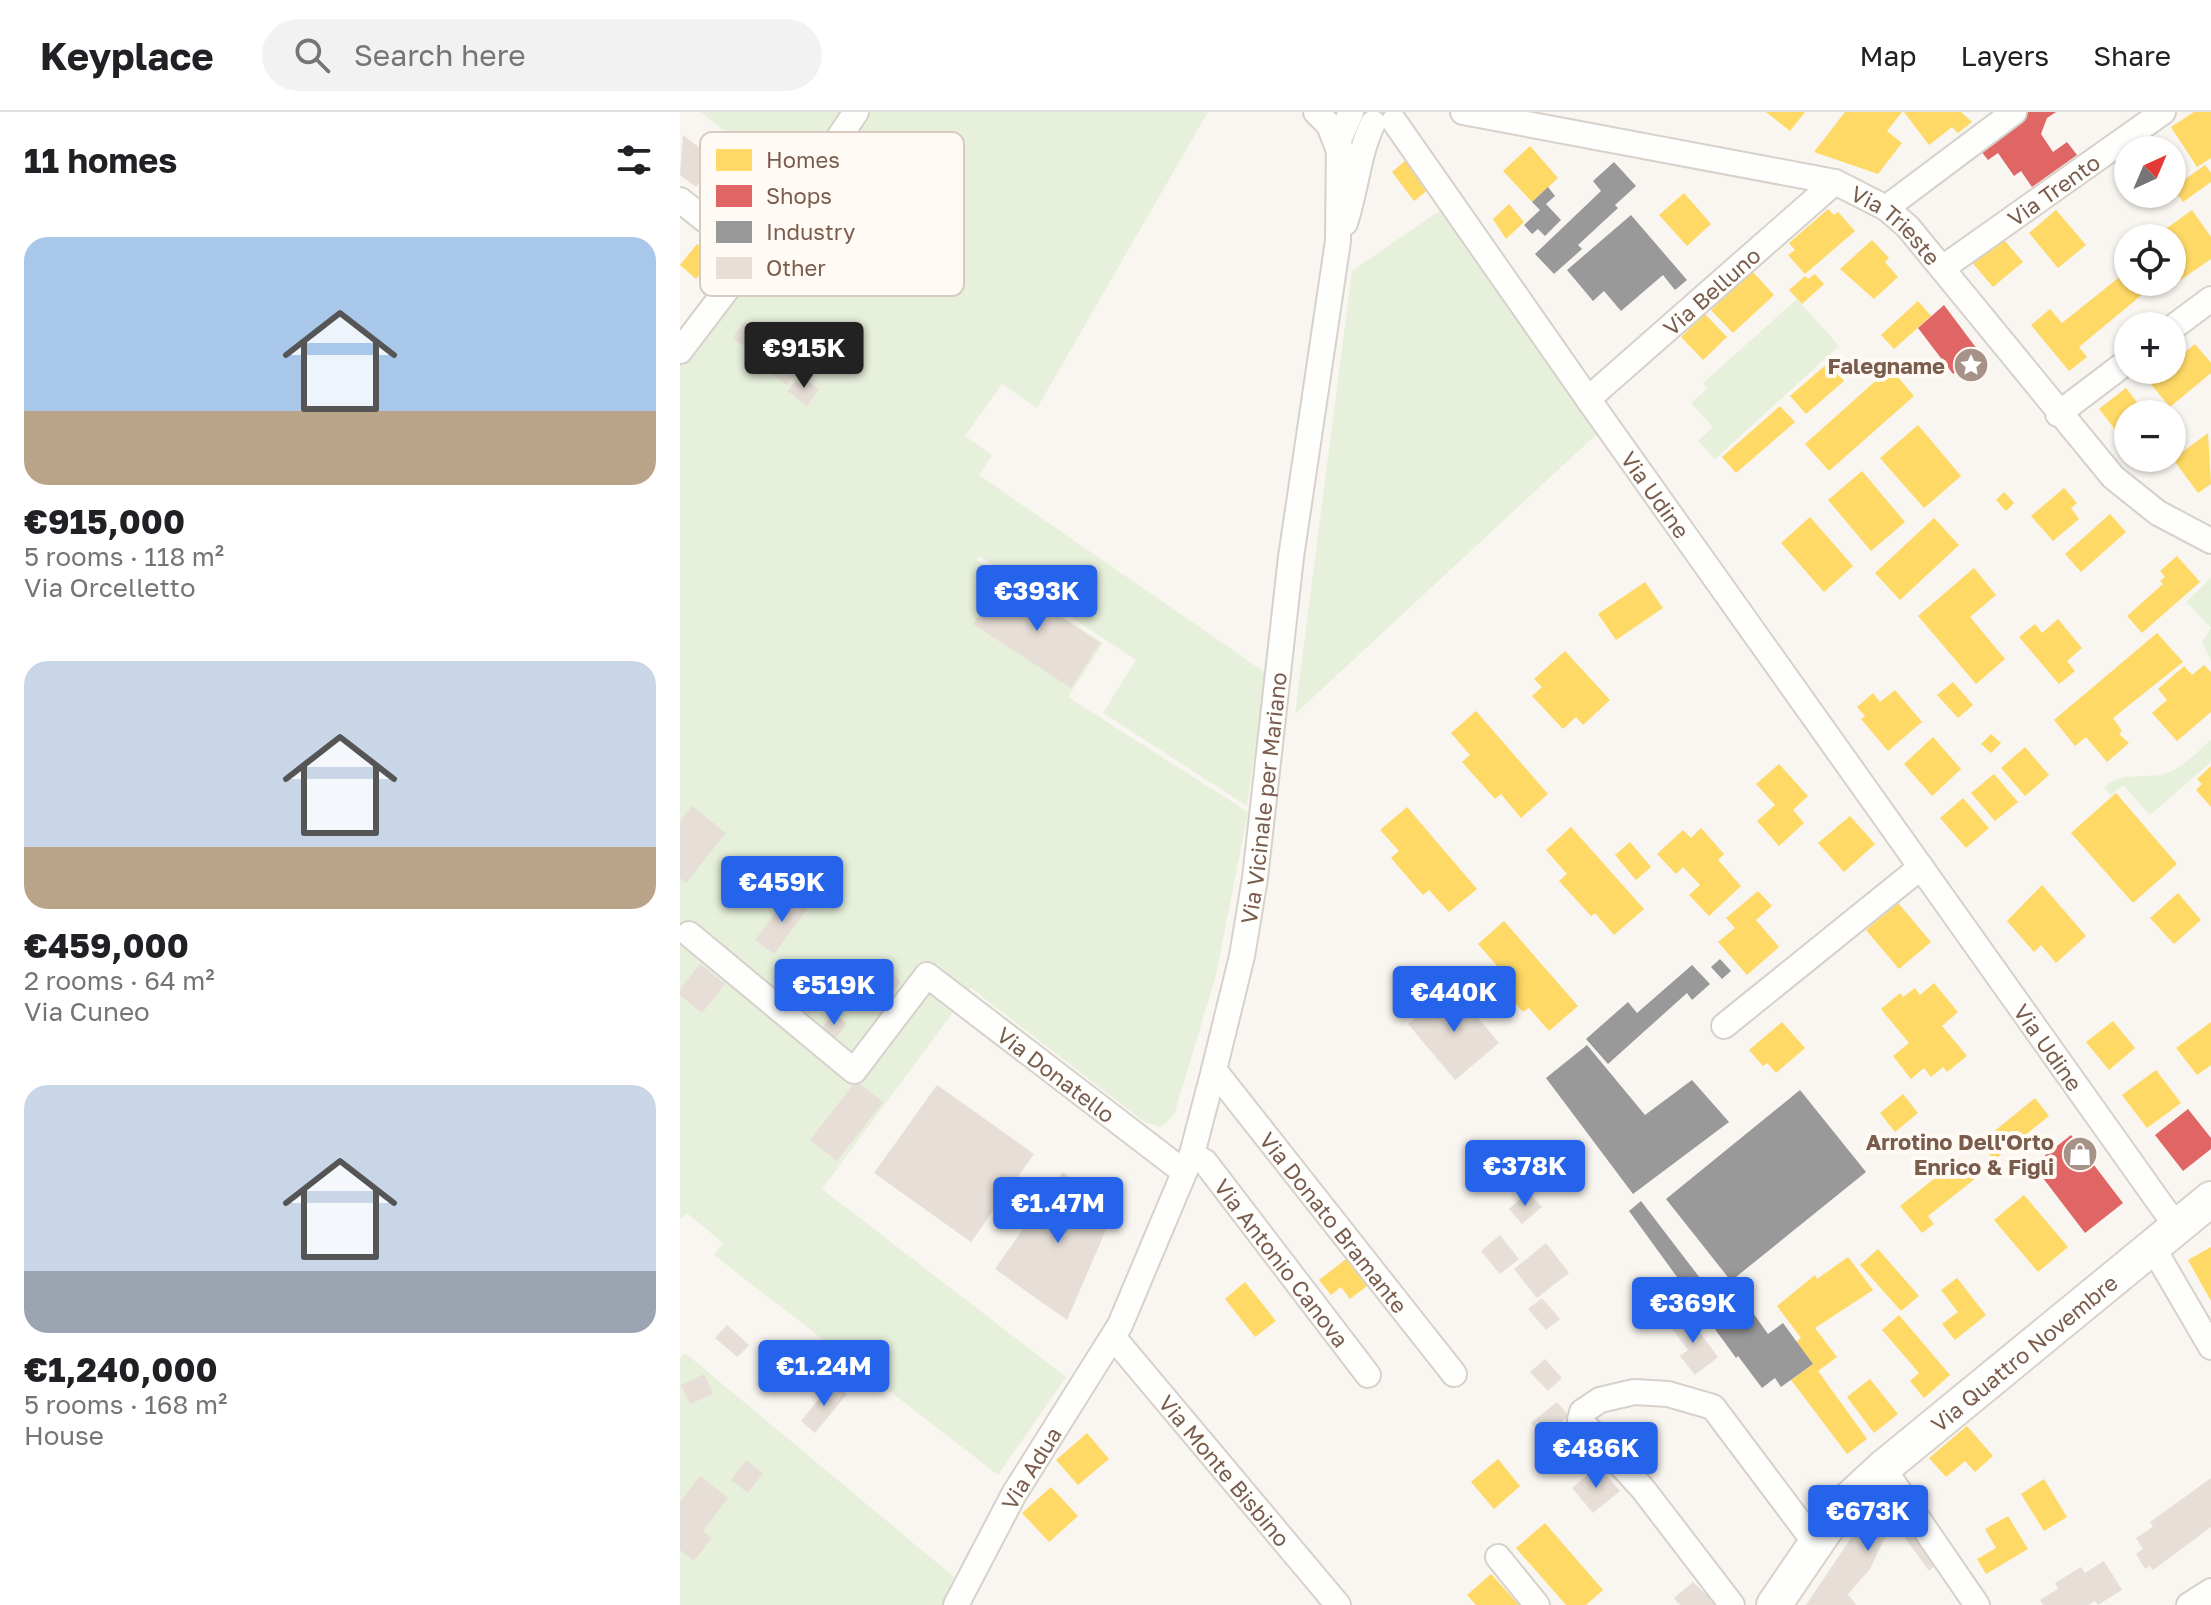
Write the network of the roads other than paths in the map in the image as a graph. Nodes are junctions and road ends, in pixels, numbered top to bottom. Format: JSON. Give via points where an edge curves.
{"nodes":[{"id":1,"x":856,"y":112,"type":"edge"},
{"id":2,"x":1316,"y":112,"type":"edge"},
{"id":3,"x":1351,"y":112,"type":"edge"},
{"id":4,"x":1463,"y":112,"type":"edge"},
{"id":5,"x":2014,"y":112,"type":"edge"},
{"id":6,"x":2163,"y":112,"type":"edge"},
{"id":7,"x":1383,"y":117,"type":"edge"},
{"id":8,"x":842,"y":132,"type":"edge"},
{"id":9,"x":1350,"y":154,"type":"junction"},
{"id":10,"x":1835,"y":182,"type":"junction"},
{"id":11,"x":680,"y":200,"type":"edge"},
{"id":12,"x":1886,"y":208,"type":"junction"},
{"id":13,"x":700,"y":216,"type":"edge"},
{"id":14,"x":1944,"y":267,"type":"junction"},
{"id":15,"x":723,"y":296,"type":"edge"},
{"id":16,"x":2211,"y":299,"type":"edge"},
{"id":17,"x":2186,"y":318,"type":"edge"},
{"id":18,"x":680,"y":351,"type":"edge"},
{"id":19,"x":2114,"y":372,"type":"edge"},
{"id":20,"x":1588,"y":399,"type":"junction"},
{"id":21,"x":2058,"y":414,"type":"junction"},
{"id":22,"x":2211,"y":541,"type":"edge"},
{"id":23,"x":1921,"y":867,"type":"junction"},
{"id":24,"x":689,"y":934,"type":"dead end"},
{"id":25,"x":1724,"y":1026,"type":"dead end"},
{"id":26,"x":1214,"y":1070,"type":"junction"},
{"id":27,"x":1188,"y":1163,"type":"junction"},
{"id":28,"x":2209,"y":1204,"type":"edge"},
{"id":29,"x":2164,"y":1236,"type":"junction"},
{"id":30,"x":1113,"y":1337,"type":"junction"},
{"id":31,"x":2211,"y":1347,"type":"edge"},
{"id":32,"x":1454,"y":1374,"type":"dead end"},
{"id":33,"x":1368,"y":1375,"type":"dead end"},
{"id":34,"x":1883,"y":1468,"type":"junction"},
{"id":35,"x":1816,"y":1544,"type":"junction"},
{"id":36,"x":1498,"y":1557,"type":"dead end"},
{"id":37,"x":2211,"y":1591,"type":"edge"},
{"id":38,"x":956,"y":1605,"type":"edge"},
{"id":39,"x":1338,"y":1605,"type":"edge"},
{"id":40,"x":1537,"y":1605,"type":"edge"},
{"id":41,"x":1732,"y":1605,"type":"edge"},
{"id":42,"x":1774,"y":1605,"type":"edge"},
{"id":43,"x":1977,"y":1605,"type":"edge"},
{"id":44,"x":2189,"y":1605,"type":"edge"}],
"edges":[{"from":1,"to":8,"type":"street"},
{"from":2,"to":9,"type":"street"},
{"from":3,"to":9,"type":"street"},
{"from":4,"to":10,"type":"street","name":"Via Trieste"},
{"from":5,"to":12,"type":"street"},
{"from":6,"to":14,"type":"street","name":"Via Trento"},
{"from":7,"to":9,"type":"street"},
{"from":7,"to":20,"type":"street","name":"Via Udine"},
{"from":9,"to":26,"type":"street","name":"Via Vicinale per Mariano","via":[[1354,197],[1338,241],[1291,557],[1255,878]]},
{"from":10,"to":12,"type":"street","name":"Via Trieste"},
{"from":10,"to":20,"type":"street","name":"Via Belluno"},
{"from":11,"to":13,"type":"street"},
{"from":12,"to":14,"type":"street","name":"Via Trieste"},
{"from":14,"to":21,"type":"street","name":"Via Trieste"},
{"from":15,"to":18,"type":"street"},
{"from":16,"to":17,"type":"street"},
{"from":19,"to":21,"type":"street"},
{"from":20,"to":23,"type":"street","name":"Via Udine"},
{"from":21,"to":22,"type":"street","name":"Via Trieste","via":[[2134,496]]},
{"from":23,"to":25,"type":"street"},
{"from":23,"to":29,"type":"street","name":"Via Udine"},
{"from":24,"to":27,"type":"street","name":"Via Donatello","via":[[854,1071],[927,975]]},
{"from":26,"to":27,"type":"street","name":"Via Vicinale per Mariano"},
{"from":26,"to":32,"type":"street","name":"Via Donato Bramante"},
{"from":27,"to":30,"type":"street","name":"Via Vicinale per Mariano"},
{"from":27,"to":33,"type":"street","name":"Via Antonio Canova","via":[[1205,1162]]},
{"from":28,"to":29,"type":"main road","name":"Via Quattro Novembre"},
{"from":29,"to":31,"type":"street","name":"Via Udine"},
{"from":29,"to":34,"type":"main road","name":"Via Quattro Novembre"},
{"from":30,"to":38,"type":"street","name":"Via Adua","via":[[1014,1494]]},
{"from":30,"to":39,"type":"street","name":"Via Monte Bisbino"},
{"from":34,"to":35,"type":"main road","name":"Via Quattro Novembre","via":[[1840,1508]]},
{"from":34,"to":43,"type":"street"},
{"from":35,"to":41,"type":"street","via":[[1713,1407],[1668,1394],[1634,1392],[1600,1400],[1582,1412],[1580,1420],[1643,1489]]},
{"from":35,"to":42,"type":"main road","name":"Via Quattro Novembre"},
{"from":36,"to":40,"type":"street"},
{"from":37,"to":44,"type":"street"}]}
